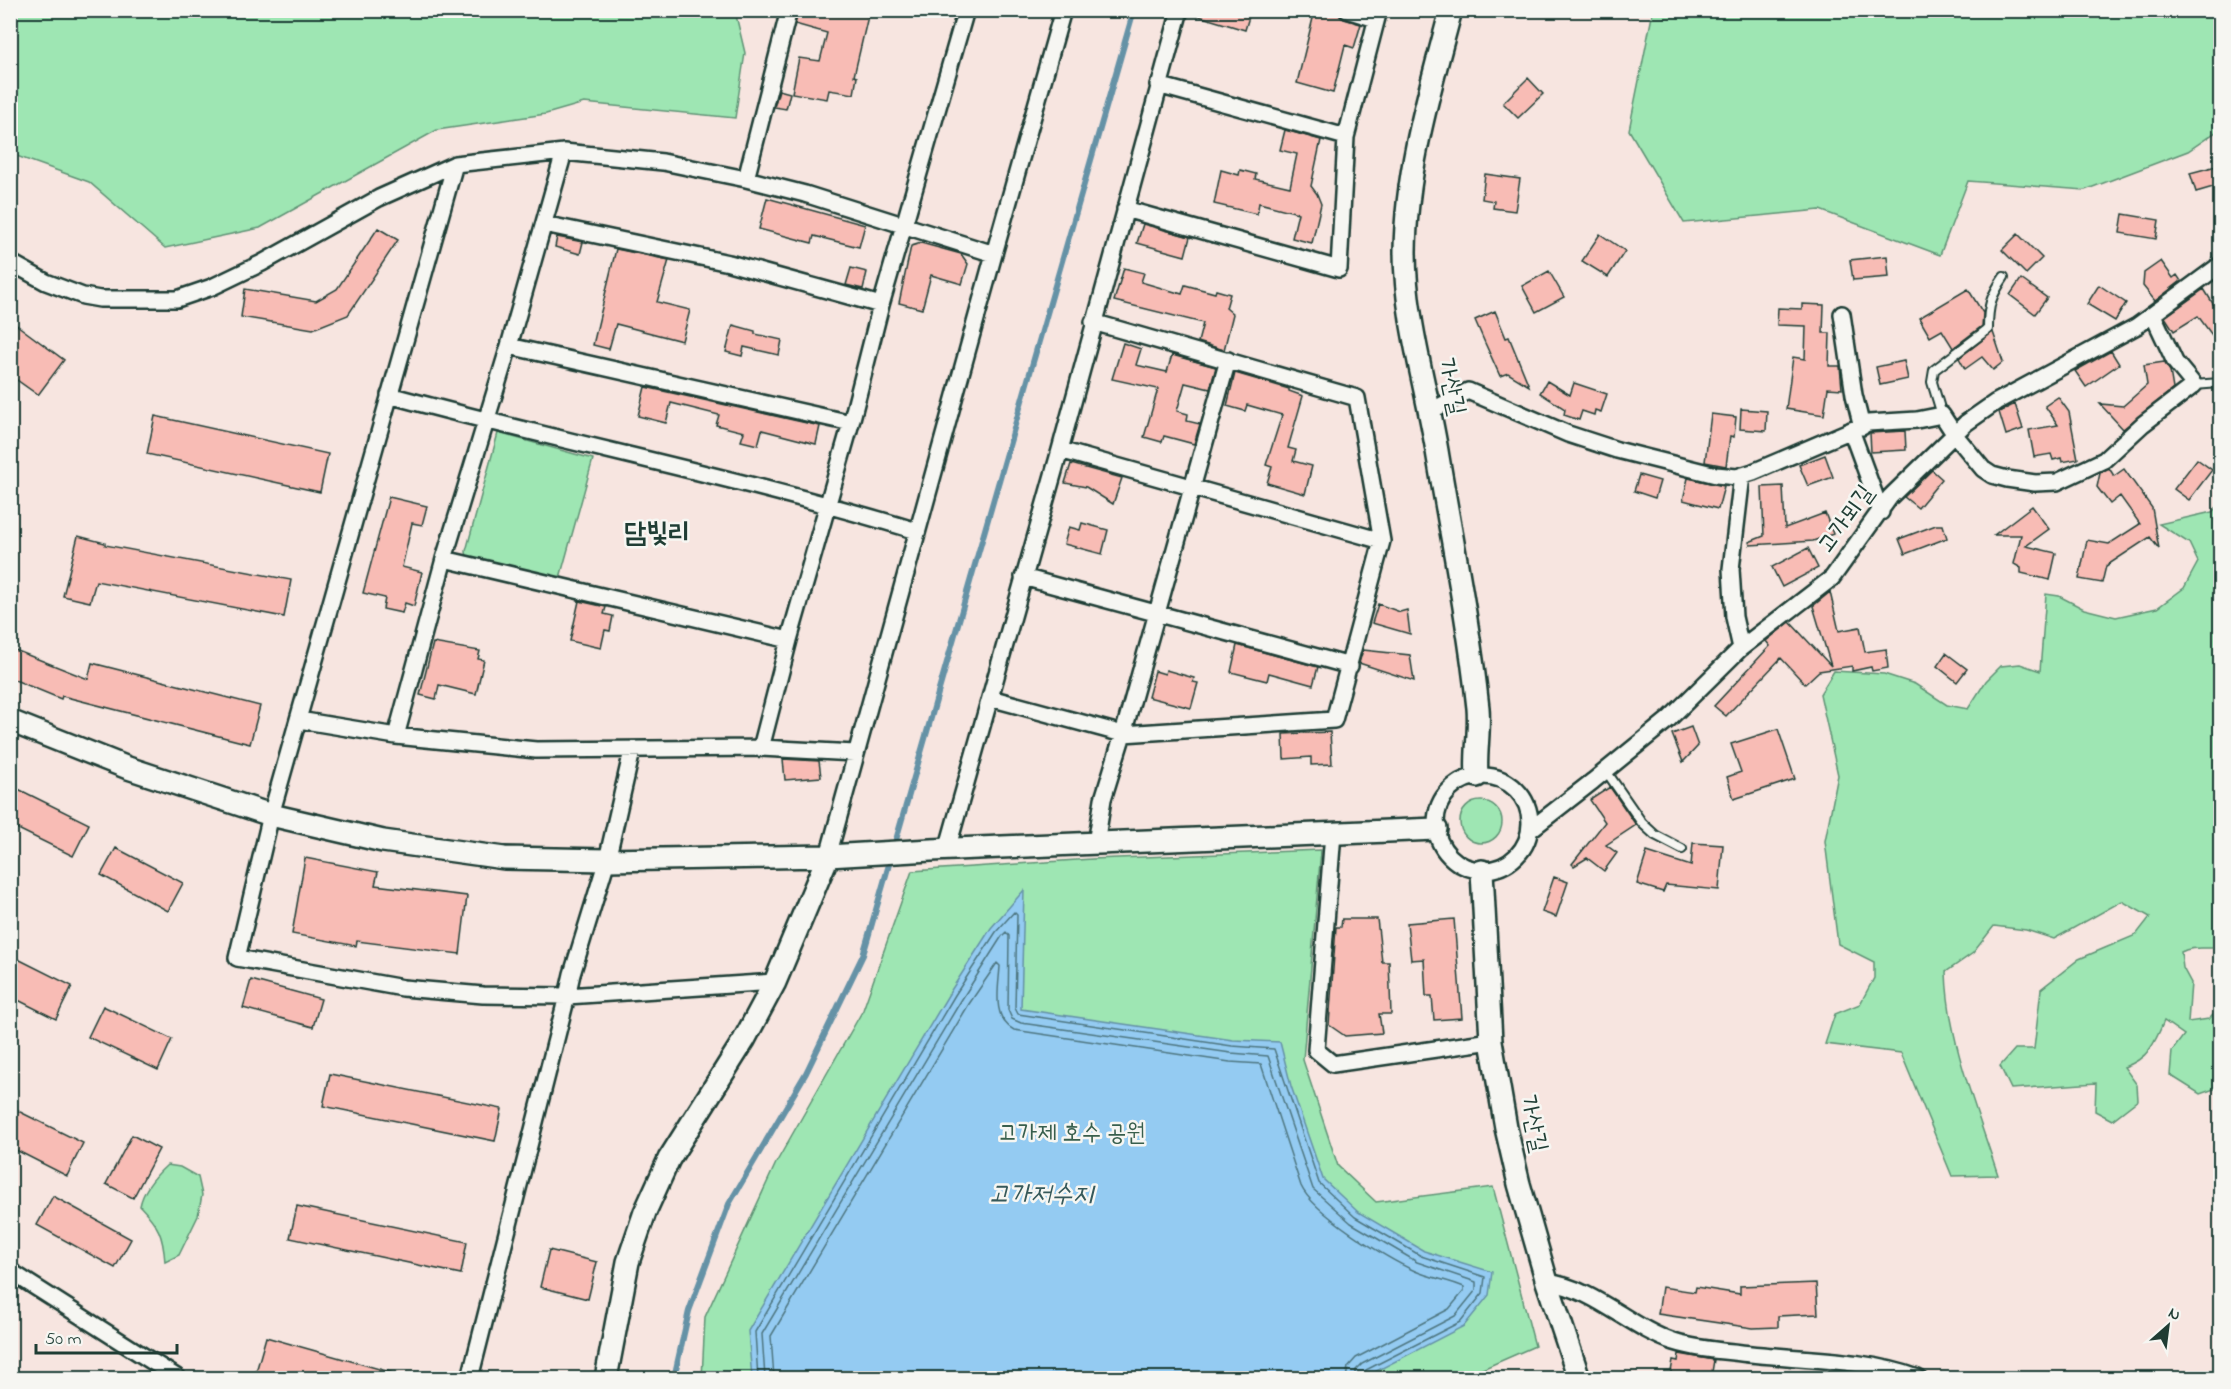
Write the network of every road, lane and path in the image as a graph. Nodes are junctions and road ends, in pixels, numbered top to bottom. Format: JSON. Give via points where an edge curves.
{"nodes":[{"id":1,"x":789,"y":10,"type":"edge"},
{"id":2,"x":966,"y":10,"type":"edge"},
{"id":3,"x":1063,"y":10,"type":"edge"},
{"id":4,"x":1180,"y":10,"type":"edge"},
{"id":5,"x":1347,"y":10,"type":"edge"},
{"id":6,"x":1451,"y":10,"type":"edge"},
{"id":7,"x":1378,"y":15,"type":"edge"},
{"id":8,"x":1158,"y":85,"type":"junction"},
{"id":9,"x":1346,"y":137,"type":"junction"},
{"id":10,"x":564,"y":152,"type":"junction"},
{"id":11,"x":455,"y":164,"type":"junction"},
{"id":12,"x":746,"y":179,"type":"junction"},
{"id":13,"x":1125,"y":209,"type":"junction"},
{"id":14,"x":544,"y":225,"type":"junction"},
{"id":15,"x":905,"y":225,"type":"junction"},
{"id":16,"x":994,"y":254,"type":"junction"},
{"id":17,"x":10,"y":262,"type":"edge"},
{"id":18,"x":2220,"y":265,"type":"edge"},
{"id":19,"x":2004,"y":277,"type":"dead end"},
{"id":20,"x":881,"y":305,"type":"junction"},
{"id":21,"x":1842,"y":314,"type":"dead end"},
{"id":22,"x":2153,"y":315,"type":"junction"},
{"id":23,"x":1094,"y":322,"type":"junction"},
{"id":24,"x":509,"y":346,"type":"junction"},
{"id":25,"x":1228,"y":360,"type":"junction"},
{"id":26,"x":2220,"y":383,"type":"edge"},
{"id":27,"x":2194,"y":385,"type":"junction"},
{"id":28,"x":389,"y":395,"type":"junction"},
{"id":29,"x":1431,"y":411,"type":"junction"},
{"id":30,"x":1942,"y":415,"type":"junction"},
{"id":31,"x":486,"y":422,"type":"junction"},
{"id":32,"x":851,"y":423,"type":"junction"},
{"id":33,"x":1856,"y":428,"type":"junction"},
{"id":34,"x":1955,"y":435,"type":"junction"},
{"id":35,"x":1060,"y":450,"type":"junction"},
{"id":36,"x":1742,"y":475,"type":"junction"},
{"id":37,"x":1192,"y":487,"type":"junction"},
{"id":38,"x":828,"y":504,"type":"junction"},
{"id":39,"x":1881,"y":512,"type":"junction"},
{"id":40,"x":917,"y":531,"type":"junction"},
{"id":41,"x":1382,"y":541,"type":"junction"},
{"id":42,"x":444,"y":560,"type":"junction"},
{"id":43,"x":1023,"y":577,"type":"junction"},
{"id":44,"x":1157,"y":614,"type":"junction"},
{"id":45,"x":789,"y":640,"type":"junction"},
{"id":46,"x":1740,"y":648,"type":"junction"},
{"id":47,"x":1350,"y":666,"type":"junction"},
{"id":48,"x":990,"y":698,"type":"junction"},
{"id":49,"x":299,"y":720,"type":"junction"},
{"id":50,"x":10,"y":721,"type":"edge"},
{"id":51,"x":1123,"y":734,"type":"junction"},
{"id":52,"x":396,"y":736,"type":"junction"},
{"id":53,"x":761,"y":748,"type":"junction"},
{"id":54,"x":632,"y":751,"type":"junction"},
{"id":55,"x":855,"y":753,"type":"junction"},
{"id":56,"x":1606,"y":771,"type":"junction"},
{"id":57,"x":1477,"y":776,"type":"junction"},
{"id":58,"x":271,"y":815,"type":"junction"},
{"id":59,"x":1436,"y":829,"type":"junction"},
{"id":60,"x":1530,"y":830,"type":"junction"},
{"id":61,"x":1333,"y":833,"type":"junction"},
{"id":62,"x":1096,"y":843,"type":"junction"},
{"id":63,"x":1682,"y":849,"type":"dead end"},
{"id":64,"x":939,"y":850,"type":"junction"},
{"id":65,"x":828,"y":856,"type":"junction"},
{"id":66,"x":607,"y":860,"type":"junction"},
{"id":67,"x":1482,"y":871,"type":"junction"},
{"id":68,"x":775,"y":982,"type":"junction"},
{"id":69,"x":567,"y":996,"type":"junction"},
{"id":70,"x":1491,"y":1041,"type":"junction"},
{"id":71,"x":10,"y":1271,"type":"edge"},
{"id":72,"x":1547,"y":1282,"type":"junction"},
{"id":73,"x":178,"y":1378,"type":"edge"},
{"id":74,"x":470,"y":1378,"type":"edge"},
{"id":75,"x":606,"y":1378,"type":"edge"},
{"id":76,"x":1578,"y":1378,"type":"edge"},
{"id":77,"x":1918,"y":1378,"type":"edge"}],
"edges":[{"from":1,"to":12,"type":"street"},
{"from":2,"to":15,"type":"street"},
{"from":3,"to":16,"type":"street"},
{"from":4,"to":8,"type":"street"},
{"from":5,"to":7,"type":"street"},
{"from":6,"to":29,"type":"street","name":"가산길","via":[[1410,178],[1405,252],[1410,325]]},
{"from":7,"to":9,"type":"street"},
{"from":8,"to":9,"type":"street"},
{"from":8,"to":13,"type":"street"},
{"from":9,"to":13,"type":"street","via":[[1339,269]]},
{"from":10,"to":11,"type":"street"},
{"from":10,"to":12,"type":"street","via":[[663,162]]},
{"from":10,"to":14,"type":"street"},
{"from":11,"to":17,"type":"street","via":[[379,198],[262,263],[177,299],[83,296]]},
{"from":11,"to":28,"type":"street"},
{"from":12,"to":15,"type":"street"},
{"from":13,"to":23,"type":"street"},
{"from":14,"to":20,"type":"street","via":[[729,263]]},
{"from":14,"to":24,"type":"street"},
{"from":15,"to":16,"type":"street"},
{"from":15,"to":20,"type":"street"},
{"from":16,"to":40,"type":"street"},
{"from":18,"to":22,"type":"street","name":"고가뫼길"},
{"from":19,"to":30,"type":"lane","via":[[1988,309],[1988,328],[1934,370],[1932,382]]},
{"from":20,"to":32,"type":"street"},
{"from":21,"to":33,"type":"street"},
{"from":22,"to":27,"type":"street","via":[[2175,362]]},
{"from":22,"to":34,"type":"street","name":"고가뫼길","via":[[1996,402]]},
{"from":23,"to":25,"type":"street"},
{"from":23,"to":35,"type":"street"},
{"from":24,"to":31,"type":"street"},
{"from":24,"to":32,"type":"street"},
{"from":25,"to":37,"type":"street"},
{"from":25,"to":41,"type":"street","via":[[1357,398]]},
{"from":26,"to":27,"type":"lane"},
{"from":27,"to":34,"type":"street","via":[[2104,460],[2057,482],[2036,483],[1992,475]]},
{"from":28,"to":31,"type":"street"},
{"from":28,"to":49,"type":"street"},
{"from":29,"to":36,"type":"street","via":[[1468,391],[1568,434],[1617,450],[1716,475]]},
{"from":29,"to":57,"type":"street","name":"가산길","via":[[1470,645],[1478,712]]},
{"from":30,"to":33,"type":"street","via":[[1868,423]]},
{"from":30,"to":34,"type":"street"},
{"from":31,"to":38,"type":"street"},
{"from":31,"to":42,"type":"street"},
{"from":32,"to":38,"type":"street"},
{"from":33,"to":36,"type":"street"},
{"from":33,"to":39,"type":"street"},
{"from":34,"to":39,"type":"street","name":"고가뫼길","via":[[1890,497]]},
{"from":35,"to":37,"type":"street"},
{"from":35,"to":43,"type":"street"},
{"from":36,"to":46,"type":"street","via":[[1731,569]]},
{"from":37,"to":41,"type":"street"},
{"from":37,"to":44,"type":"street"},
{"from":38,"to":40,"type":"street"},
{"from":38,"to":45,"type":"street"},
{"from":39,"to":46,"type":"street","name":"고가뫼길","via":[[1832,578]]},
{"from":40,"to":55,"type":"street"},
{"from":41,"to":47,"type":"street"},
{"from":42,"to":45,"type":"street"},
{"from":42,"to":52,"type":"street"},
{"from":43,"to":44,"type":"street"},
{"from":43,"to":48,"type":"street"},
{"from":44,"to":47,"type":"street"},
{"from":44,"to":51,"type":"street"},
{"from":45,"to":53,"type":"street"},
{"from":46,"to":56,"type":"street","name":"고가뫼길","via":[[1669,718]]},
{"from":47,"to":51,"type":"street","via":[[1334,720]]},
{"from":48,"to":51,"type":"street"},
{"from":48,"to":64,"type":"street"},
{"from":49,"to":52,"type":"street"},
{"from":49,"to":58,"type":"street"},
{"from":50,"to":58,"type":"street","via":[[128,768]]},
{"from":51,"to":62,"type":"street","via":[[1103,799]]},
{"from":52,"to":54,"type":"street","via":[[536,750]]},
{"from":53,"to":54,"type":"street"},
{"from":53,"to":55,"type":"street"},
{"from":54,"to":66,"type":"street"},
{"from":55,"to":65,"type":"street"},
{"from":56,"to":60,"type":"street","name":"고가뫼길"},
{"from":56,"to":63,"type":"lane","via":[[1642,823]]},
{"from":57,"to":59,"type":"street","via":[[1463,780],[1442,800]]},
{"from":57,"to":60,"type":"street","via":[[1498,779],[1517,790],[1530,816]]},
{"from":58,"to":66,"type":"street","via":[[383,841],[504,858]]},
{"from":58,"to":69,"type":"street","via":[[237,958],[403,988],[483,995]]},
{"from":59,"to":61,"type":"street"},
{"from":59,"to":67,"type":"street","via":[[1452,858]]},
{"from":60,"to":67,"type":"street","via":[[1519,855],[1508,864]]},
{"from":61,"to":62,"type":"street"},
{"from":61,"to":70,"type":"street","via":[[1316,1050],[1333,1064]]},
{"from":62,"to":64,"type":"street"},
{"from":64,"to":65,"type":"street"},
{"from":65,"to":66,"type":"street"},
{"from":65,"to":68,"type":"street"},
{"from":66,"to":69,"type":"street"},
{"from":67,"to":70,"type":"street","name":"가산길"},
{"from":68,"to":69,"type":"street"},
{"from":68,"to":75,"type":"street","via":[[744,1040],[669,1159],[645,1212],[628,1262]]},
{"from":69,"to":74,"type":"street"},
{"from":70,"to":72,"type":"street","name":"가산길","via":[[1519,1184]]},
{"from":71,"to":73,"type":"street"},
{"from":72,"to":76,"type":"street","name":"가산길"},
{"from":72,"to":77,"type":"street","via":[[1583,1292],[1652,1333],[1675,1342],[1703,1349],[1847,1364]]}]}
